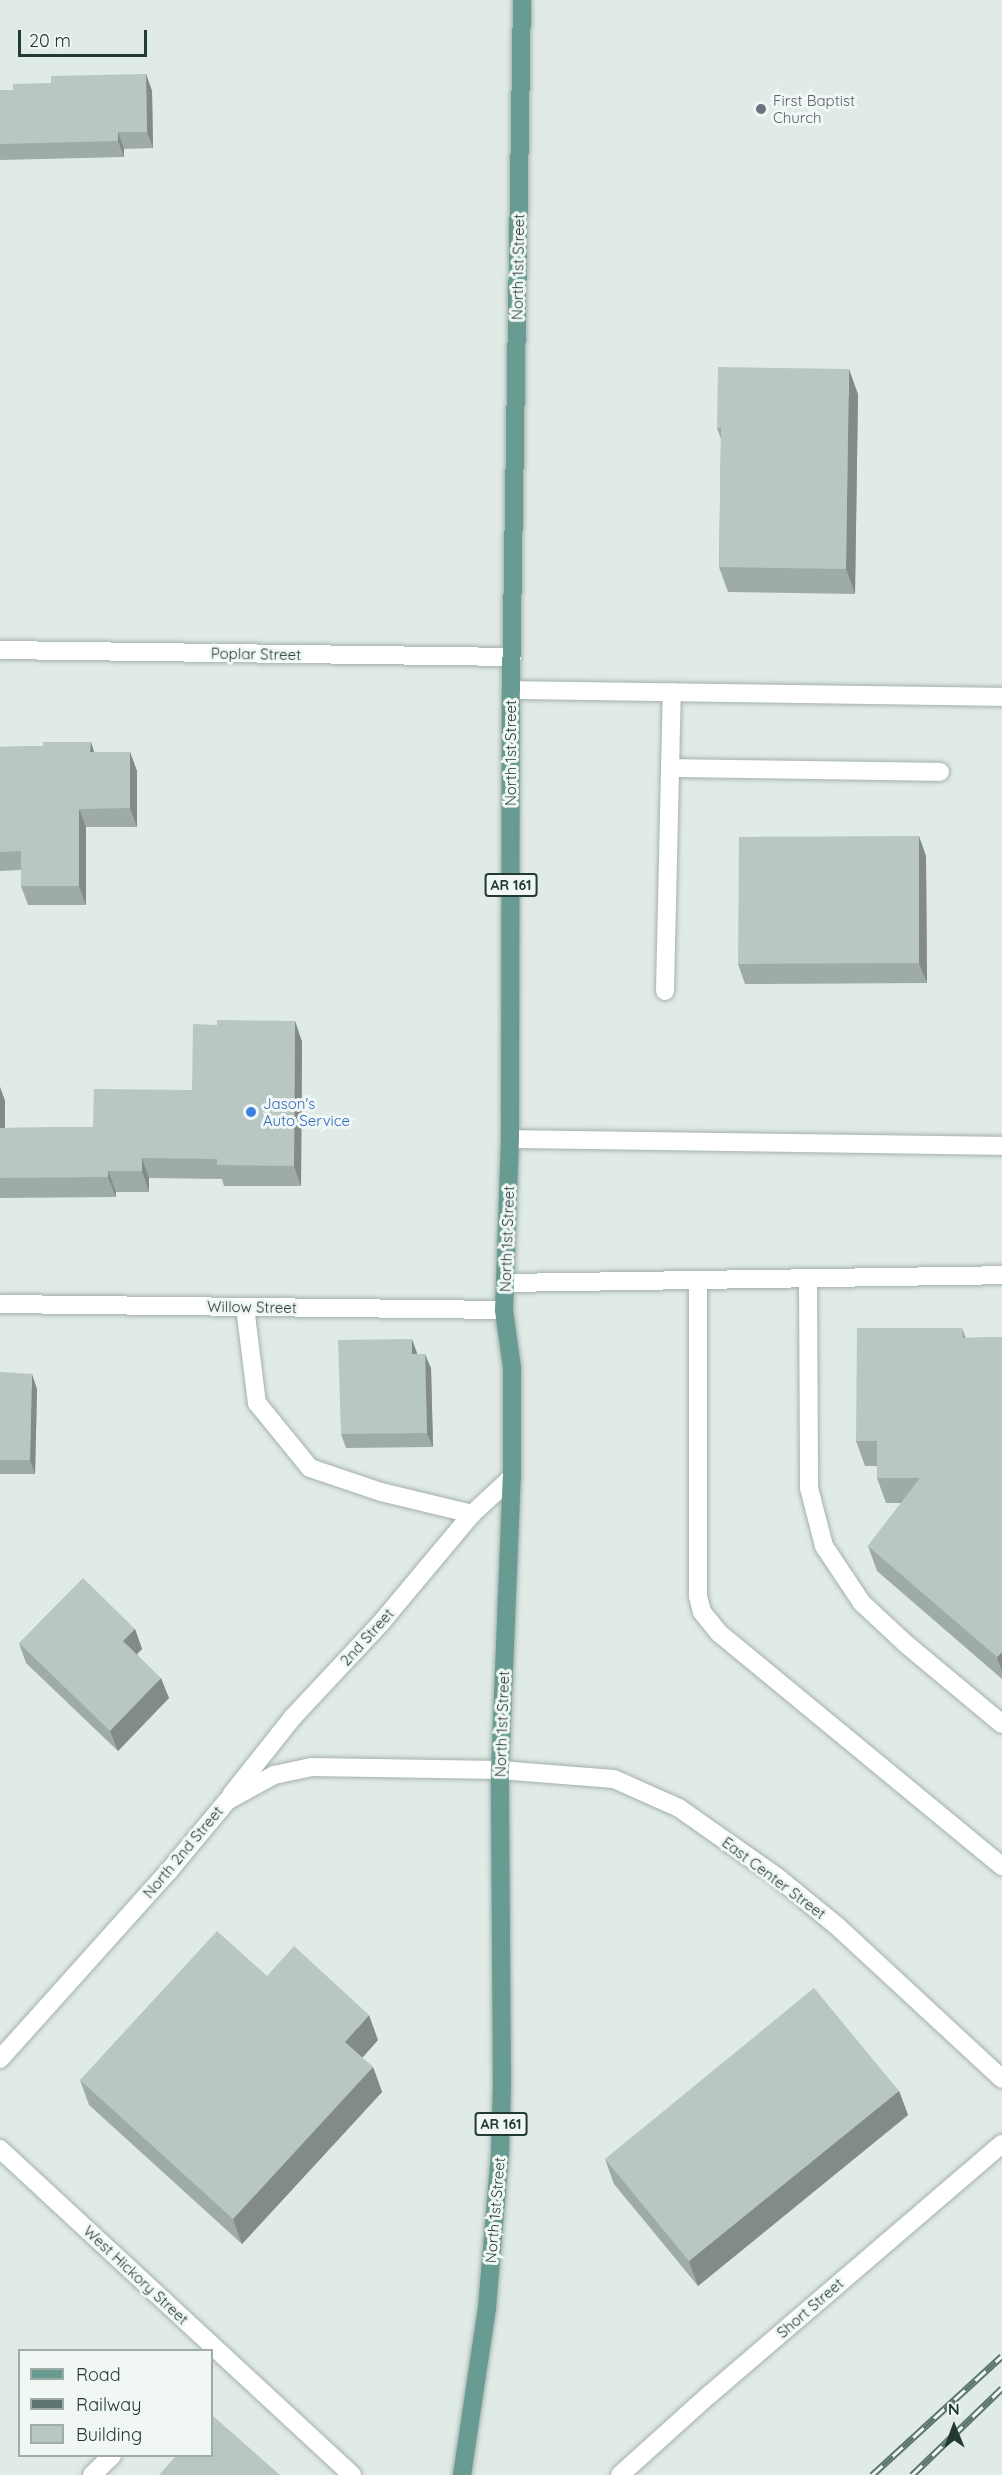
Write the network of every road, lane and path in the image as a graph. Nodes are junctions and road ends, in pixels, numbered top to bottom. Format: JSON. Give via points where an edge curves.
{"nodes":[{"id":1,"x":522,"y":0,"type":"edge"},
{"id":2,"x":0,"y":650,"type":"edge"},
{"id":3,"x":512,"y":657,"type":"junction"},
{"id":4,"x":512,"y":690,"type":"junction"},
{"id":5,"x":672,"y":692,"type":"junction"},
{"id":6,"x":1002,"y":697,"type":"edge"},
{"id":7,"x":670,"y":768,"type":"junction"},
{"id":8,"x":940,"y":772,"type":"dead end"},
{"id":9,"x":665,"y":991,"type":"dead end"},
{"id":10,"x":510,"y":1139,"type":"junction"},
{"id":11,"x":1002,"y":1146,"type":"edge"},
{"id":12,"x":1002,"y":1275,"type":"edge"},
{"id":13,"x":808,"y":1278,"type":"junction"},
{"id":14,"x":698,"y":1280,"type":"junction"},
{"id":15,"x":505,"y":1283,"type":"junction"},
{"id":16,"x":0,"y":1304,"type":"edge"},
{"id":17,"x":245,"y":1307,"type":"junction"},
{"id":18,"x":504,"y":1310,"type":"junction"},
{"id":19,"x":512,"y":1477,"type":"junction"},
{"id":20,"x":472,"y":1514,"type":"junction"},
{"id":21,"x":1002,"y":1724,"type":"edge"},
{"id":22,"x":500,"y":1770,"type":"junction"},
{"id":23,"x":227,"y":1801,"type":"junction"},
{"id":24,"x":1002,"y":1866,"type":"edge"},
{"id":25,"x":0,"y":2059,"type":"edge"},
{"id":26,"x":1002,"y":2078,"type":"edge"},
{"id":27,"x":1002,"y":2144,"type":"edge"},
{"id":28,"x":0,"y":2150,"type":"edge"},
{"id":29,"x":210,"y":2349,"type":"edge"},
{"id":30,"x":214,"y":2353,"type":"edge"},
{"id":31,"x":111,"y":2457,"type":"edge"},
{"id":32,"x":92,"y":2475,"type":"edge"},
{"id":33,"x":352,"y":2475,"type":"edge"},
{"id":34,"x":462,"y":2475,"type":"edge"},
{"id":35,"x":620,"y":2475,"type":"edge"}],
"edges":[{"from":1,"to":3,"type":"main road","name":"North 1st Street","number":"AR 161"},
{"from":2,"to":3,"type":"street","name":"Poplar Street"},
{"from":3,"to":4,"type":"main road","name":"North 1st Street","number":"AR 161"},
{"from":4,"to":5,"type":"street"},
{"from":4,"to":10,"type":"main road","name":"North 1st Street","number":"AR 161"},
{"from":5,"to":6,"type":"street"},
{"from":5,"to":7,"type":"street"},
{"from":7,"to":8,"type":"street"},
{"from":7,"to":9,"type":"street"},
{"from":10,"to":11,"type":"street"},
{"from":10,"to":15,"type":"main road","name":"North 1st Street","number":"AR 161"},
{"from":12,"to":13,"type":"street"},
{"from":13,"to":14,"type":"street"},
{"from":13,"to":21,"type":"street","via":[[809,1488],[824,1546],[862,1603]]},
{"from":14,"to":15,"type":"street"},
{"from":14,"to":24,"type":"street","via":[[698,1596],[702,1612],[719,1633]]},
{"from":15,"to":18,"type":"main road","name":"North 1st Street","number":"AR 161"},
{"from":16,"to":17,"type":"street","name":"Willow Street"},
{"from":17,"to":18,"type":"street","name":"Willow Street"},
{"from":17,"to":20,"type":"street","via":[[257,1403],[310,1468],[381,1492]]},
{"from":18,"to":19,"type":"main road","name":"North 1st Street","number":"AR 161","via":[[512,1368]]},
{"from":19,"to":20,"type":"street","name":"2nd Street"},
{"from":19,"to":22,"type":"main road","name":"North 1st Street","number":"AR 161"},
{"from":20,"to":23,"type":"street","name":"2nd Street","via":[[380,1624],[292,1717]]},
{"from":22,"to":23,"type":"street","name":"North 2nd Street","via":[[311,1767],[274,1774]]},
{"from":22,"to":26,"type":"street","name":"East Center Street","via":[[614,1779],[679,1808],[777,1877],[837,1926]]},
{"from":22,"to":34,"type":"main road","name":"North 1st Street","number":"AR 161","via":[[500,2153],[487,2308]]},
{"from":23,"to":25,"type":"street","name":"North 2nd Street"},
{"from":27,"to":35,"type":"street","name":"Short Street"},
{"from":28,"to":29,"type":"street","name":"West Hickory Street"},
{"from":30,"to":33,"type":"street","name":"West Hickory Street"},
{"from":31,"to":32,"type":"street"}]}
